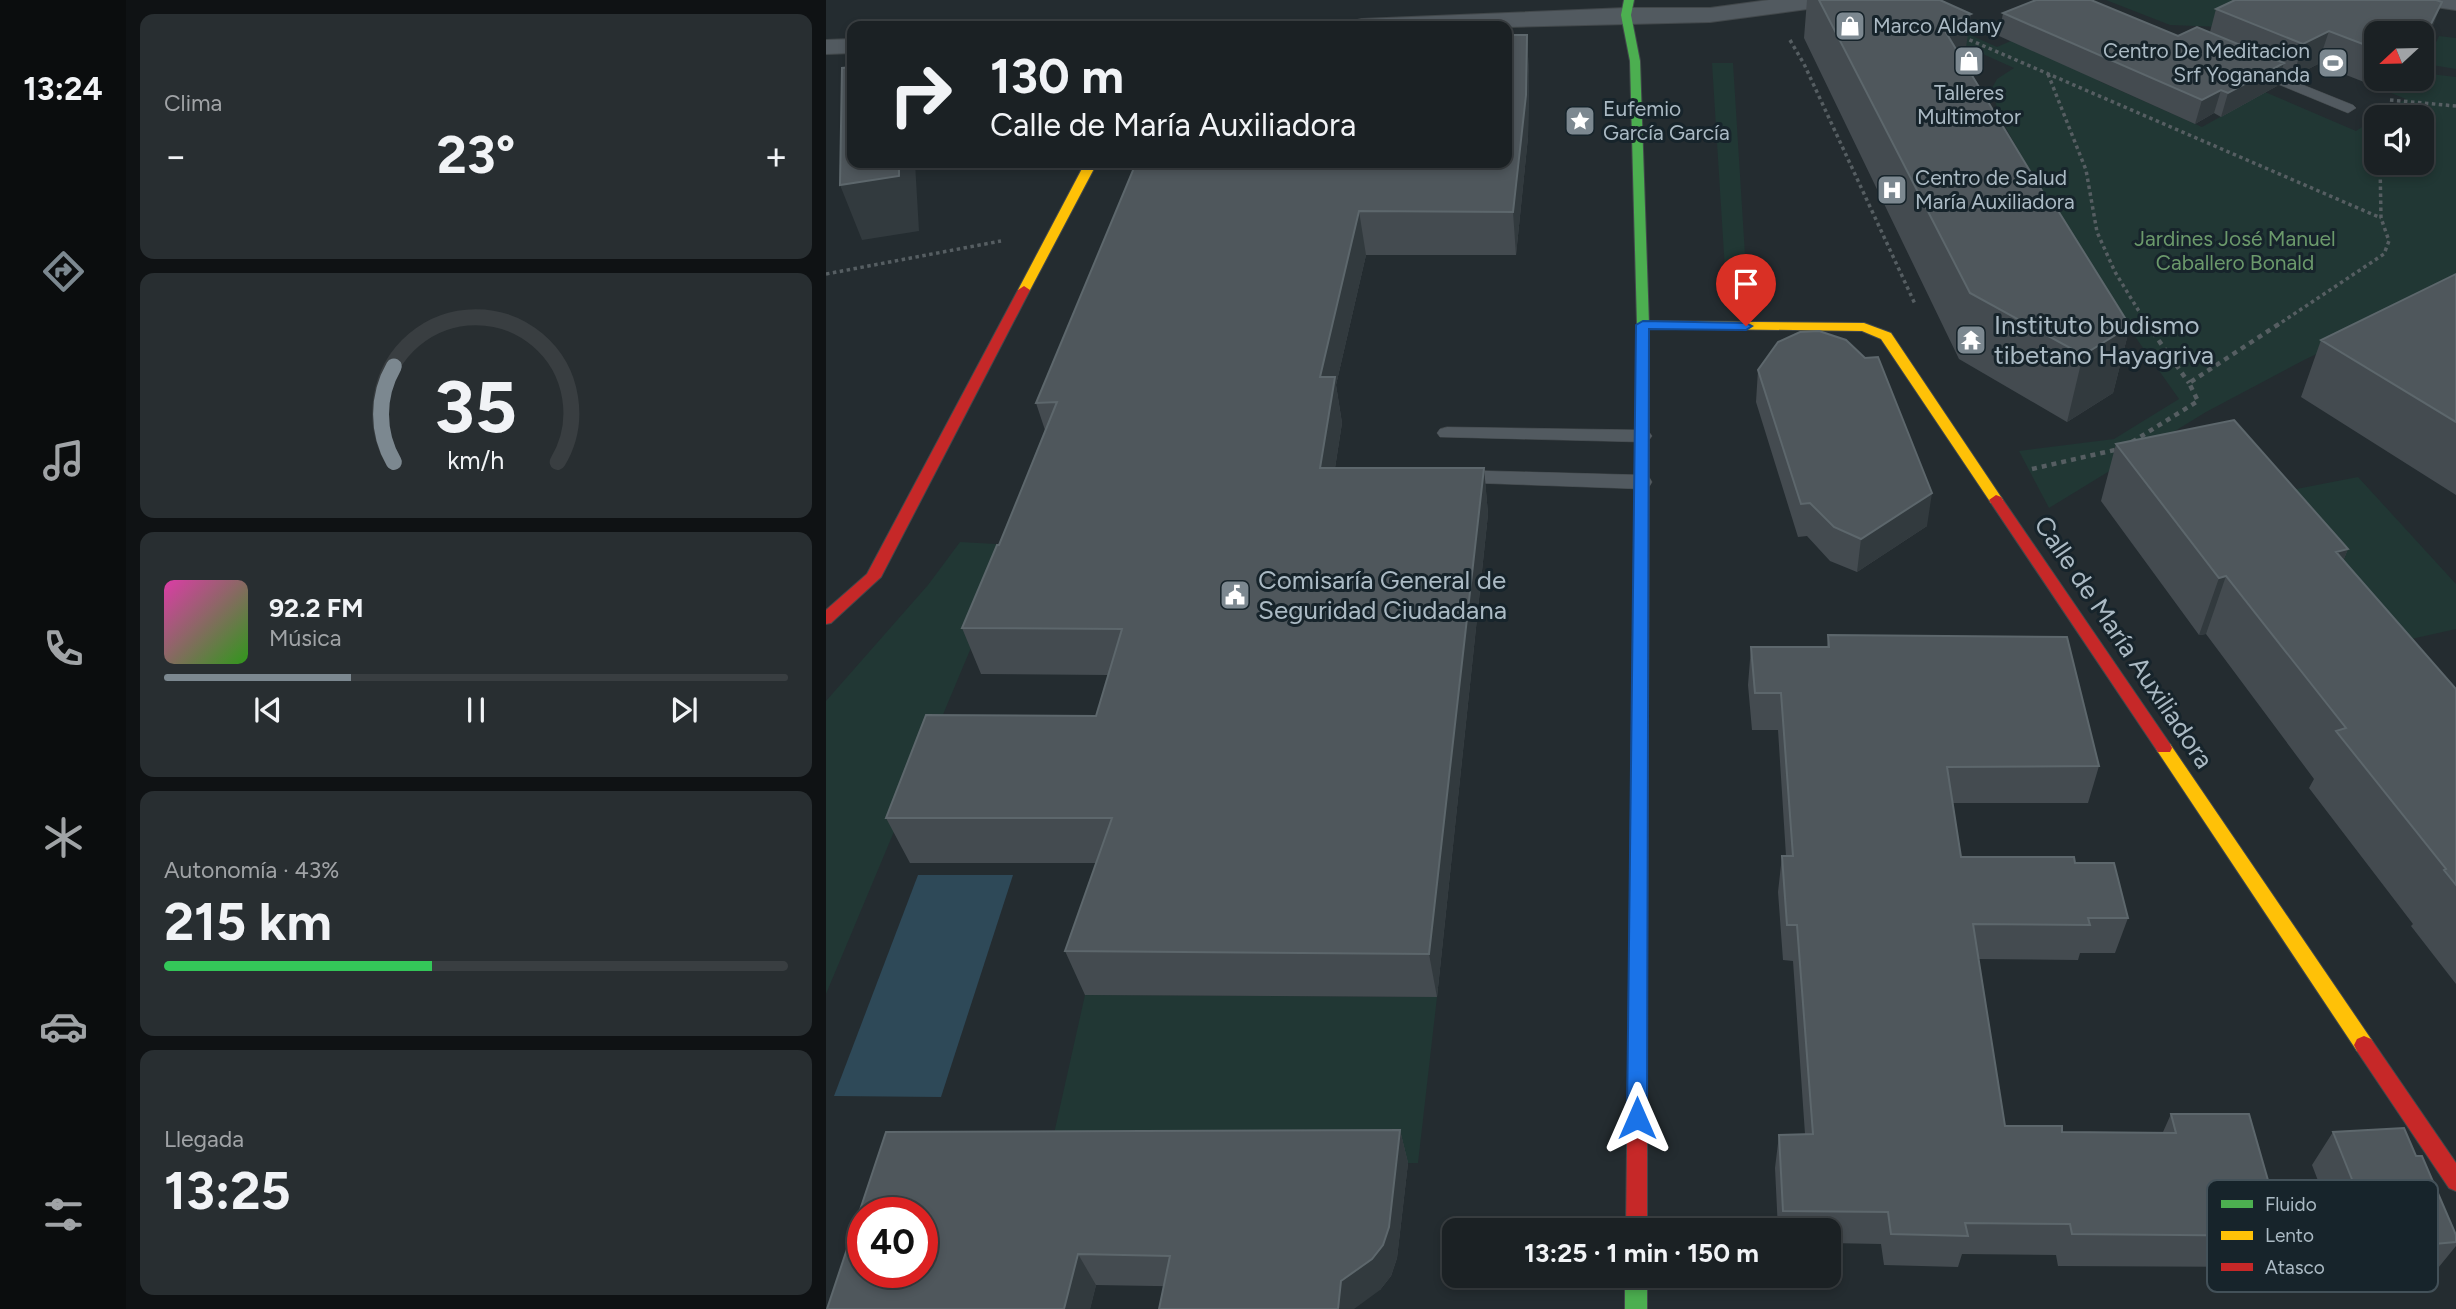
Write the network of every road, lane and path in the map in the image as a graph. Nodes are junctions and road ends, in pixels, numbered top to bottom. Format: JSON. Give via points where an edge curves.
{"nodes":[{"id":1,"x":1688,"y":0,"type":"edge"},
{"id":2,"x":1822,"y":0,"type":"edge"},
{"id":3,"x":2430,"y":0,"type":"edge"},
{"id":4,"x":2456,"y":3,"type":"edge"},
{"id":5,"x":1629,"y":7,"type":"edge"},
{"id":6,"x":1432,"y":21,"type":"edge"},
{"id":7,"x":1958,"y":35,"type":"dead end"},
{"id":8,"x":847,"y":46,"type":"edge"},
{"id":9,"x":826,"y":47,"type":"edge"},
{"id":10,"x":2237,"y":62,"type":"edge"},
{"id":11,"x":2047,"y":73,"type":"junction"},
{"id":12,"x":2390,"y":100,"type":"dead end"},
{"id":13,"x":2456,"y":106,"type":"edge"},
{"id":14,"x":2348,"y":107,"type":"dead end"},
{"id":15,"x":1088,"y":168,"type":"edge"},
{"id":16,"x":2380,"y":175,"type":"edge"},
{"id":17,"x":2381,"y":218,"type":"junction"},
{"id":18,"x":1055,"y":231,"type":"junction"},
{"id":19,"x":826,"y":274,"type":"edge"},
{"id":20,"x":1643,"y":325,"type":"junction"},
{"id":21,"x":2189,"y":383,"type":"junction"},
{"id":22,"x":1447,"y":433,"type":"dead end"},
{"id":23,"x":1642,"y":436,"type":"junction"},
{"id":24,"x":2031,"y":469,"type":"dead end"},
{"id":25,"x":1441,"y":477,"type":"edge"},
{"id":26,"x":1642,"y":482,"type":"junction"},
{"id":27,"x":826,"y":619,"type":"edge"},
{"id":28,"x":2456,"y":1181,"type":"edge"},
{"id":29,"x":1636,"y":1218,"type":"edge"},
{"id":30,"x":1636,"y":1288,"type":"edge"},
{"id":31,"x":1636,"y":1309,"type":"edge"}],
"edges":[{"from":1,"to":5,"type":"street"},
{"from":2,"to":5,"type":"street","via":[[1710,15]]},
{"from":3,"to":4,"type":"street"},
{"from":5,"to":6,"type":"street"},
{"from":5,"to":20,"type":"street","via":[[1635,61]]},
{"from":7,"to":11,"type":"path"},
{"from":8,"to":9,"type":"street"},
{"from":10,"to":14,"type":"lane"},
{"from":11,"to":17,"type":"path"},
{"from":11,"to":21,"type":"path","via":[[2075,134],[2091,186],[2095,228],[2110,264]]},
{"from":12,"to":13,"type":"path"},
{"from":15,"to":18,"type":"street"},
{"from":16,"to":17,"type":"path"},
{"from":17,"to":21,"type":"path","via":[[2389,240],[2384,254]]},
{"from":18,"to":19,"type":"path"},
{"from":18,"to":27,"type":"street","via":[[873,578]]},
{"from":20,"to":23,"type":"street"},
{"from":20,"to":28,"type":"street","name":"Calle de María Auxiliadora","via":[[1864,327],[1886,336]]},
{"from":21,"to":24,"type":"path","via":[[2198,401],[2124,447]]},
{"from":22,"to":23,"type":"lane"},
{"from":23,"to":26,"type":"street"},
{"from":25,"to":26,"type":"lane"},
{"from":26,"to":29,"type":"street"},
{"from":30,"to":31,"type":"street"}]}
